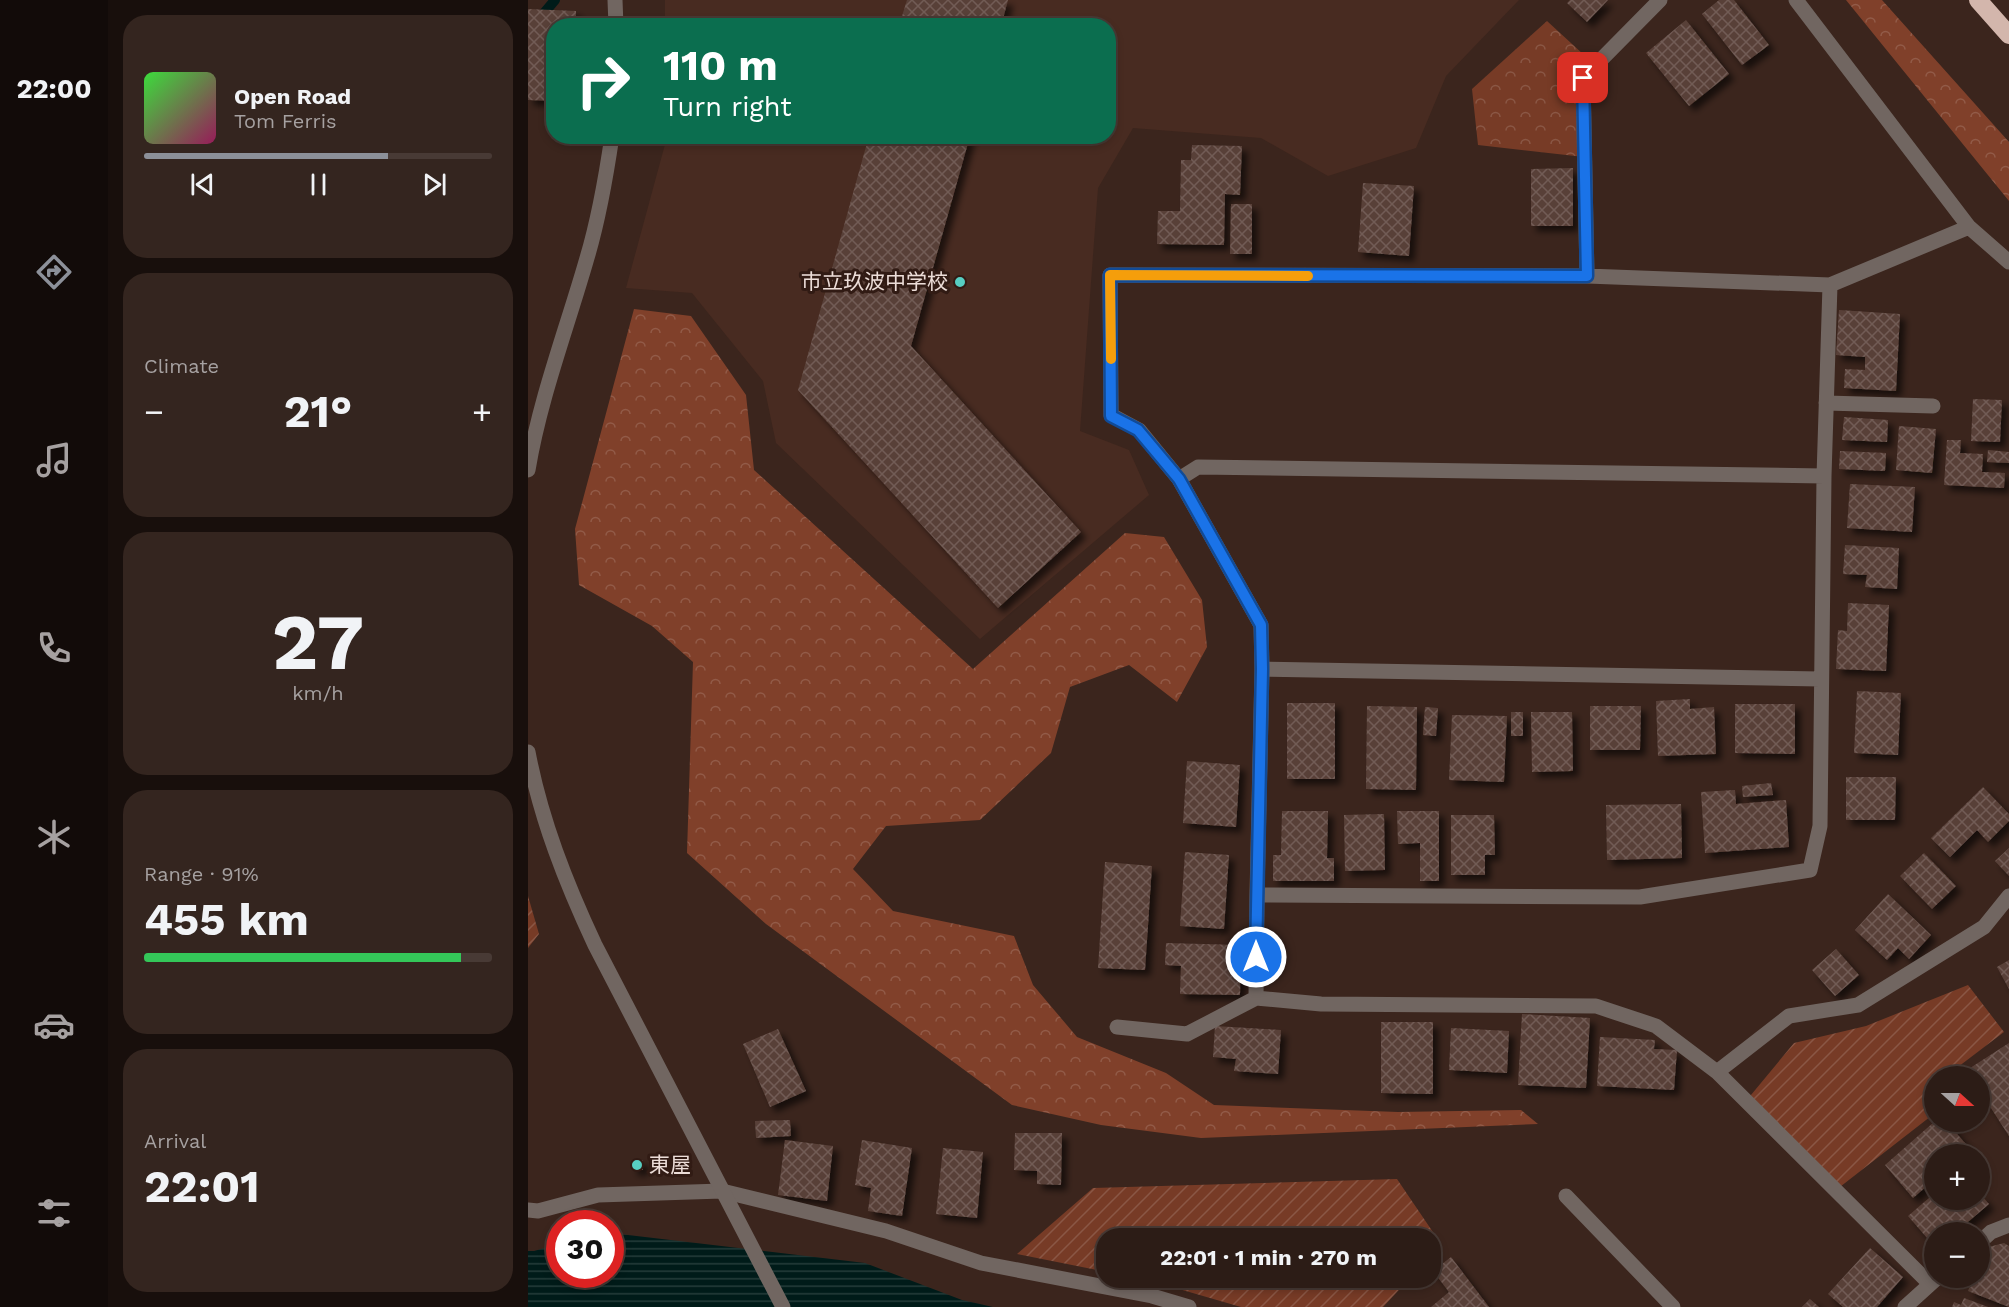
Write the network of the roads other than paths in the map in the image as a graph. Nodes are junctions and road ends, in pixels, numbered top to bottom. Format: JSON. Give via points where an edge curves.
{"nodes":[{"id":1,"x":615,"y":0,"type":"edge"},
{"id":2,"x":1660,"y":0,"type":"edge"},
{"id":3,"x":1796,"y":0,"type":"edge"},
{"id":4,"x":1978,"y":0,"type":"edge"},
{"id":5,"x":616,"y":18,"type":"edge"},
{"id":6,"x":2009,"y":35,"type":"edge"},
{"id":7,"x":611,"y":144,"type":"edge"},
{"id":8,"x":1969,"y":227,"type":"junction"},
{"id":9,"x":2009,"y":262,"type":"edge"},
{"id":10,"x":1587,"y":276,"type":"junction"},
{"id":11,"x":1830,"y":285,"type":"junction"},
{"id":12,"x":1826,"y":403,"type":"junction"},
{"id":13,"x":1933,"y":406,"type":"dead end"},
{"id":14,"x":528,"y":470,"type":"edge"},
{"id":15,"x":1824,"y":476,"type":"junction"},
{"id":16,"x":1179,"y":479,"type":"junction"},
{"id":17,"x":1262,"y":669,"type":"junction"},
{"id":18,"x":1820,"y":679,"type":"junction"},
{"id":19,"x":528,"y":752,"type":"edge"},
{"id":20,"x":1257,"y":895,"type":"junction"},
{"id":21,"x":2009,"y":896,"type":"edge"},
{"id":22,"x":1256,"y":998,"type":"junction"},
{"id":23,"x":1117,"y":1027,"type":"dead end"},
{"id":24,"x":1717,"y":1072,"type":"junction"},
{"id":25,"x":722,"y":1191,"type":"junction"},
{"id":26,"x":1566,"y":1196,"type":"dead end"},
{"id":27,"x":528,"y":1210,"type":"edge"},
{"id":28,"x":2009,"y":1225,"type":"edge"},
{"id":29,"x":1990,"y":1235,"type":"edge"},
{"id":30,"x":1990,"y":1237,"type":"edge"},
{"id":31,"x":2009,"y":1238,"type":"edge"},
{"id":32,"x":1924,"y":1272,"type":"edge"},
{"id":33,"x":1925,"y":1288,"type":"edge"},
{"id":34,"x":783,"y":1307,"type":"edge"},
{"id":35,"x":1189,"y":1307,"type":"edge"},
{"id":36,"x":1673,"y":1307,"type":"edge"},
{"id":37,"x":1905,"y":1307,"type":"edge"}],
"edges":[{"from":1,"to":5,"type":"street"},
{"from":2,"to":10,"type":"street","via":[[1583,78]]},
{"from":3,"to":8,"type":"street"},
{"from":4,"to":6,"type":"highway"},
{"from":7,"to":14,"type":"street","via":[[588,255]]},
{"from":8,"to":9,"type":"street"},
{"from":8,"to":11,"type":"street"},
{"from":10,"to":11,"type":"street"},
{"from":10,"to":16,"type":"street","via":[[1110,275],[1111,416],[1138,430]]},
{"from":11,"to":12,"type":"street"},
{"from":12,"to":13,"type":"street"},
{"from":12,"to":15,"type":"street"},
{"from":15,"to":16,"type":"street","via":[[1198,467]]},
{"from":15,"to":18,"type":"street"},
{"from":16,"to":17,"type":"street","via":[[1261,625]]},
{"from":17,"to":18,"type":"street"},
{"from":17,"to":20,"type":"street"},
{"from":18,"to":20,"type":"street","via":[[1820,826],[1810,870],[1640,897]]},
{"from":19,"to":25,"type":"street","via":[[548,832],[569,890]]},
{"from":20,"to":22,"type":"street"},
{"from":21,"to":24,"type":"street","via":[[1984,927],[1858,1005],[1789,1016]]},
{"from":22,"to":23,"type":"street","via":[[1187,1034]]},
{"from":22,"to":24,"type":"street","via":[[1321,1004],[1596,1006],[1656,1026]]},
{"from":24,"to":32,"type":"street"},
{"from":25,"to":27,"type":"street","via":[[598,1195],[538,1211]]},
{"from":25,"to":34,"type":"street"},
{"from":25,"to":35,"type":"street","via":[[886,1231],[981,1263],[1152,1296]]},
{"from":26,"to":36,"type":"street"},
{"from":28,"to":29,"type":"street"},
{"from":30,"to":31,"type":"street"},
{"from":33,"to":37,"type":"street"}]}
